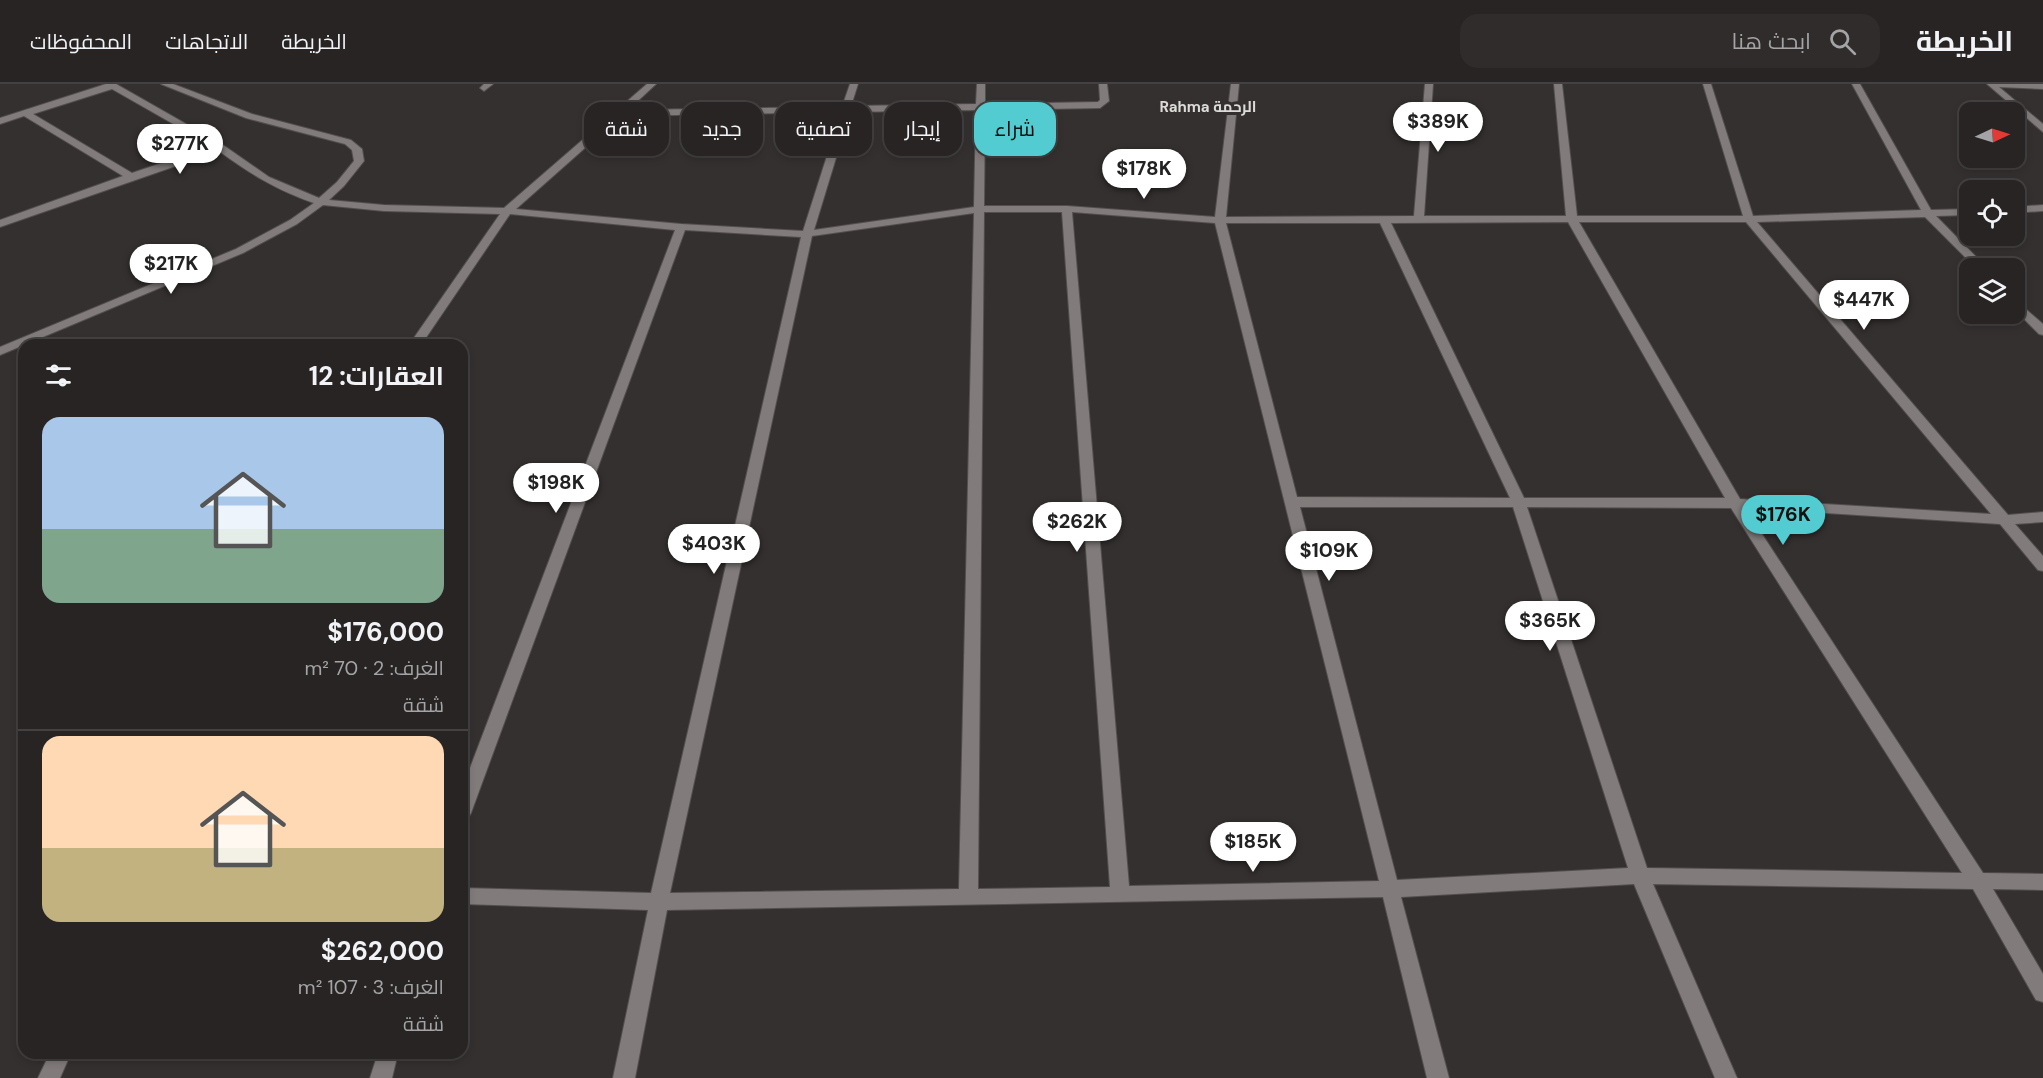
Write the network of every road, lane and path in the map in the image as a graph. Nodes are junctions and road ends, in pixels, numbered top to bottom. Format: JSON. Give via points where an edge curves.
{"nodes":[{"id":1,"x":165,"y":84,"type":"edge"},
{"id":2,"x":652,"y":84,"type":"edge"},
{"id":3,"x":854,"y":84,"type":"edge"},
{"id":4,"x":981,"y":84,"type":"edge"},
{"id":5,"x":1103,"y":84,"type":"edge"},
{"id":6,"x":1235,"y":84,"type":"edge"},
{"id":7,"x":1429,"y":84,"type":"edge"},
{"id":8,"x":1558,"y":84,"type":"edge"},
{"id":9,"x":1707,"y":84,"type":"edge"},
{"id":10,"x":1856,"y":84,"type":"edge"},
{"id":11,"x":1990,"y":84,"type":"edge"},
{"id":12,"x":1999,"y":84,"type":"edge"},
{"id":13,"x":111,"y":85,"type":"edge"},
{"id":14,"x":2043,"y":86,"type":"edge"},
{"id":15,"x":633,"y":102,"type":"edge"},
{"id":16,"x":849,"y":102,"type":"edge"},
{"id":17,"x":980,"y":102,"type":"edge"},
{"id":18,"x":1056,"y":106,"type":"edge"},
{"id":19,"x":974,"y":107,"type":"edge"},
{"id":20,"x":872,"y":109,"type":"edge"},
{"id":21,"x":775,"y":110,"type":"edge"},
{"id":22,"x":669,"y":112,"type":"edge"},
{"id":23,"x":25,"y":113,"type":"junction"},
{"id":24,"x":0,"y":121,"type":"edge"},
{"id":25,"x":2043,"y":129,"type":"edge"},
{"id":26,"x":584,"y":145,"type":"edge"},
{"id":27,"x":220,"y":147,"type":"junction"},
{"id":28,"x":832,"y":156,"type":"edge"},
{"id":29,"x":980,"y":156,"type":"edge"},
{"id":30,"x":131,"y":177,"type":"junction"},
{"id":31,"x":321,"y":202,"type":"junction"},
{"id":32,"x":2043,"y":208,"type":"edge"},
{"id":33,"x":979,"y":209,"type":"junction"},
{"id":34,"x":1067,"y":209,"type":"junction"},
{"id":35,"x":2025,"y":209,"type":"edge"},
{"id":36,"x":507,"y":211,"type":"junction"},
{"id":37,"x":1959,"y":213,"type":"edge"},
{"id":38,"x":1928,"y":214,"type":"junction"},
{"id":39,"x":1749,"y":219,"type":"junction"},
{"id":40,"x":1220,"y":220,"type":"junction"},
{"id":41,"x":1384,"y":220,"type":"junction"},
{"id":42,"x":1419,"y":220,"type":"junction"},
{"id":43,"x":1572,"y":220,"type":"junction"},
{"id":44,"x":0,"y":224,"type":"edge"},
{"id":45,"x":681,"y":227,"type":"junction"},
{"id":46,"x":807,"y":234,"type":"junction"},
{"id":47,"x":1972,"y":258,"type":"edge"},
{"id":48,"x":2025,"y":313,"type":"edge"},
{"id":49,"x":2043,"y":331,"type":"edge"},
{"id":50,"x":28,"y":339,"type":"edge"},
{"id":51,"x":419,"y":339,"type":"edge"},
{"id":52,"x":18,"y":343,"type":"edge"},
{"id":53,"x":0,"y":351,"type":"edge"},
{"id":54,"x":1291,"y":502,"type":"junction"},
{"id":55,"x":1735,"y":502,"type":"junction"},
{"id":56,"x":1519,"y":503,"type":"junction"},
{"id":57,"x":2043,"y":517,"type":"edge"},
{"id":58,"x":2005,"y":520,"type":"junction"},
{"id":59,"x":2043,"y":566,"type":"edge"},
{"id":60,"x":468,"y":797,"type":"edge"},
{"id":61,"x":1640,"y":876,"type":"junction"},
{"id":62,"x":2043,"y":882,"type":"edge"},
{"id":63,"x":1979,"y":883,"type":"junction"},
{"id":64,"x":1390,"y":889,"type":"junction"},
{"id":65,"x":1120,"y":894,"type":"junction"},
{"id":66,"x":468,"y":896,"type":"edge"},
{"id":67,"x":968,"y":897,"type":"junction"},
{"id":68,"x":659,"y":902,"type":"junction"},
{"id":69,"x":2043,"y":993,"type":"edge"},
{"id":70,"x":58,"y":1059,"type":"edge"},
{"id":71,"x":386,"y":1059,"type":"edge"},
{"id":72,"x":49,"y":1078,"type":"edge"},
{"id":73,"x":381,"y":1078,"type":"edge"},
{"id":74,"x":624,"y":1078,"type":"edge"},
{"id":75,"x":1438,"y":1078,"type":"edge"},
{"id":76,"x":1726,"y":1078,"type":"edge"}],
"edges":[{"from":1,"to":31,"type":"street","via":[[249,116],[348,142],[357,149],[359,161],[348,178]]},
{"from":2,"to":15,"type":"street"},
{"from":3,"to":16,"type":"street"},
{"from":4,"to":17,"type":"street"},
{"from":5,"to":18,"type":"street","via":[[1105,100],[1100,105]]},
{"from":6,"to":40,"type":"street"},
{"from":7,"to":42,"type":"street"},
{"from":8,"to":43,"type":"street"},
{"from":9,"to":39,"type":"street"},
{"from":10,"to":38,"type":"street"},
{"from":11,"to":25,"type":"street"},
{"from":12,"to":14,"type":"street"},
{"from":13,"to":23,"type":"street"},
{"from":13,"to":27,"type":"street"},
{"from":19,"to":20,"type":"street"},
{"from":21,"to":22,"type":"street"},
{"from":23,"to":24,"type":"street"},
{"from":23,"to":30,"type":"street"},
{"from":26,"to":36,"type":"street"},
{"from":27,"to":30,"type":"street"},
{"from":27,"to":31,"type":"street","via":[[265,179]]},
{"from":28,"to":46,"type":"street"},
{"from":29,"to":33,"type":"street"},
{"from":30,"to":44,"type":"street"},
{"from":31,"to":36,"type":"street"},
{"from":31,"to":50,"type":"street","via":[[259,241]]},
{"from":32,"to":35,"type":"street"},
{"from":33,"to":34,"type":"street"},
{"from":33,"to":46,"type":"street"},
{"from":33,"to":67,"type":"street"},
{"from":34,"to":40,"type":"street"},
{"from":34,"to":65,"type":"street"},
{"from":36,"to":45,"type":"street"},
{"from":36,"to":51,"type":"street"},
{"from":37,"to":38,"type":"street"},
{"from":38,"to":39,"type":"street"},
{"from":38,"to":47,"type":"street"},
{"from":39,"to":43,"type":"street"},
{"from":39,"to":58,"type":"street"},
{"from":40,"to":41,"type":"street"},
{"from":40,"to":54,"type":"street"},
{"from":41,"to":42,"type":"street"},
{"from":41,"to":56,"type":"street"},
{"from":42,"to":43,"type":"street"},
{"from":43,"to":55,"type":"street"},
{"from":45,"to":46,"type":"street"},
{"from":45,"to":60,"type":"street"},
{"from":46,"to":68,"type":"street"},
{"from":48,"to":49,"type":"street"},
{"from":52,"to":53,"type":"street"},
{"from":54,"to":56,"type":"street"},
{"from":54,"to":64,"type":"street"},
{"from":55,"to":56,"type":"street"},
{"from":55,"to":58,"type":"street"},
{"from":55,"to":63,"type":"street"},
{"from":56,"to":61,"type":"street"},
{"from":57,"to":58,"type":"street"},
{"from":58,"to":59,"type":"street"},
{"from":61,"to":63,"type":"street"},
{"from":61,"to":64,"type":"street"},
{"from":61,"to":76,"type":"street"},
{"from":62,"to":63,"type":"street"},
{"from":63,"to":69,"type":"street"},
{"from":64,"to":65,"type":"street"},
{"from":64,"to":75,"type":"street"},
{"from":65,"to":67,"type":"street"},
{"from":66,"to":68,"type":"street"},
{"from":67,"to":68,"type":"street"},
{"from":68,"to":74,"type":"street"},
{"from":70,"to":72,"type":"street"},
{"from":71,"to":73,"type":"street"}]}
